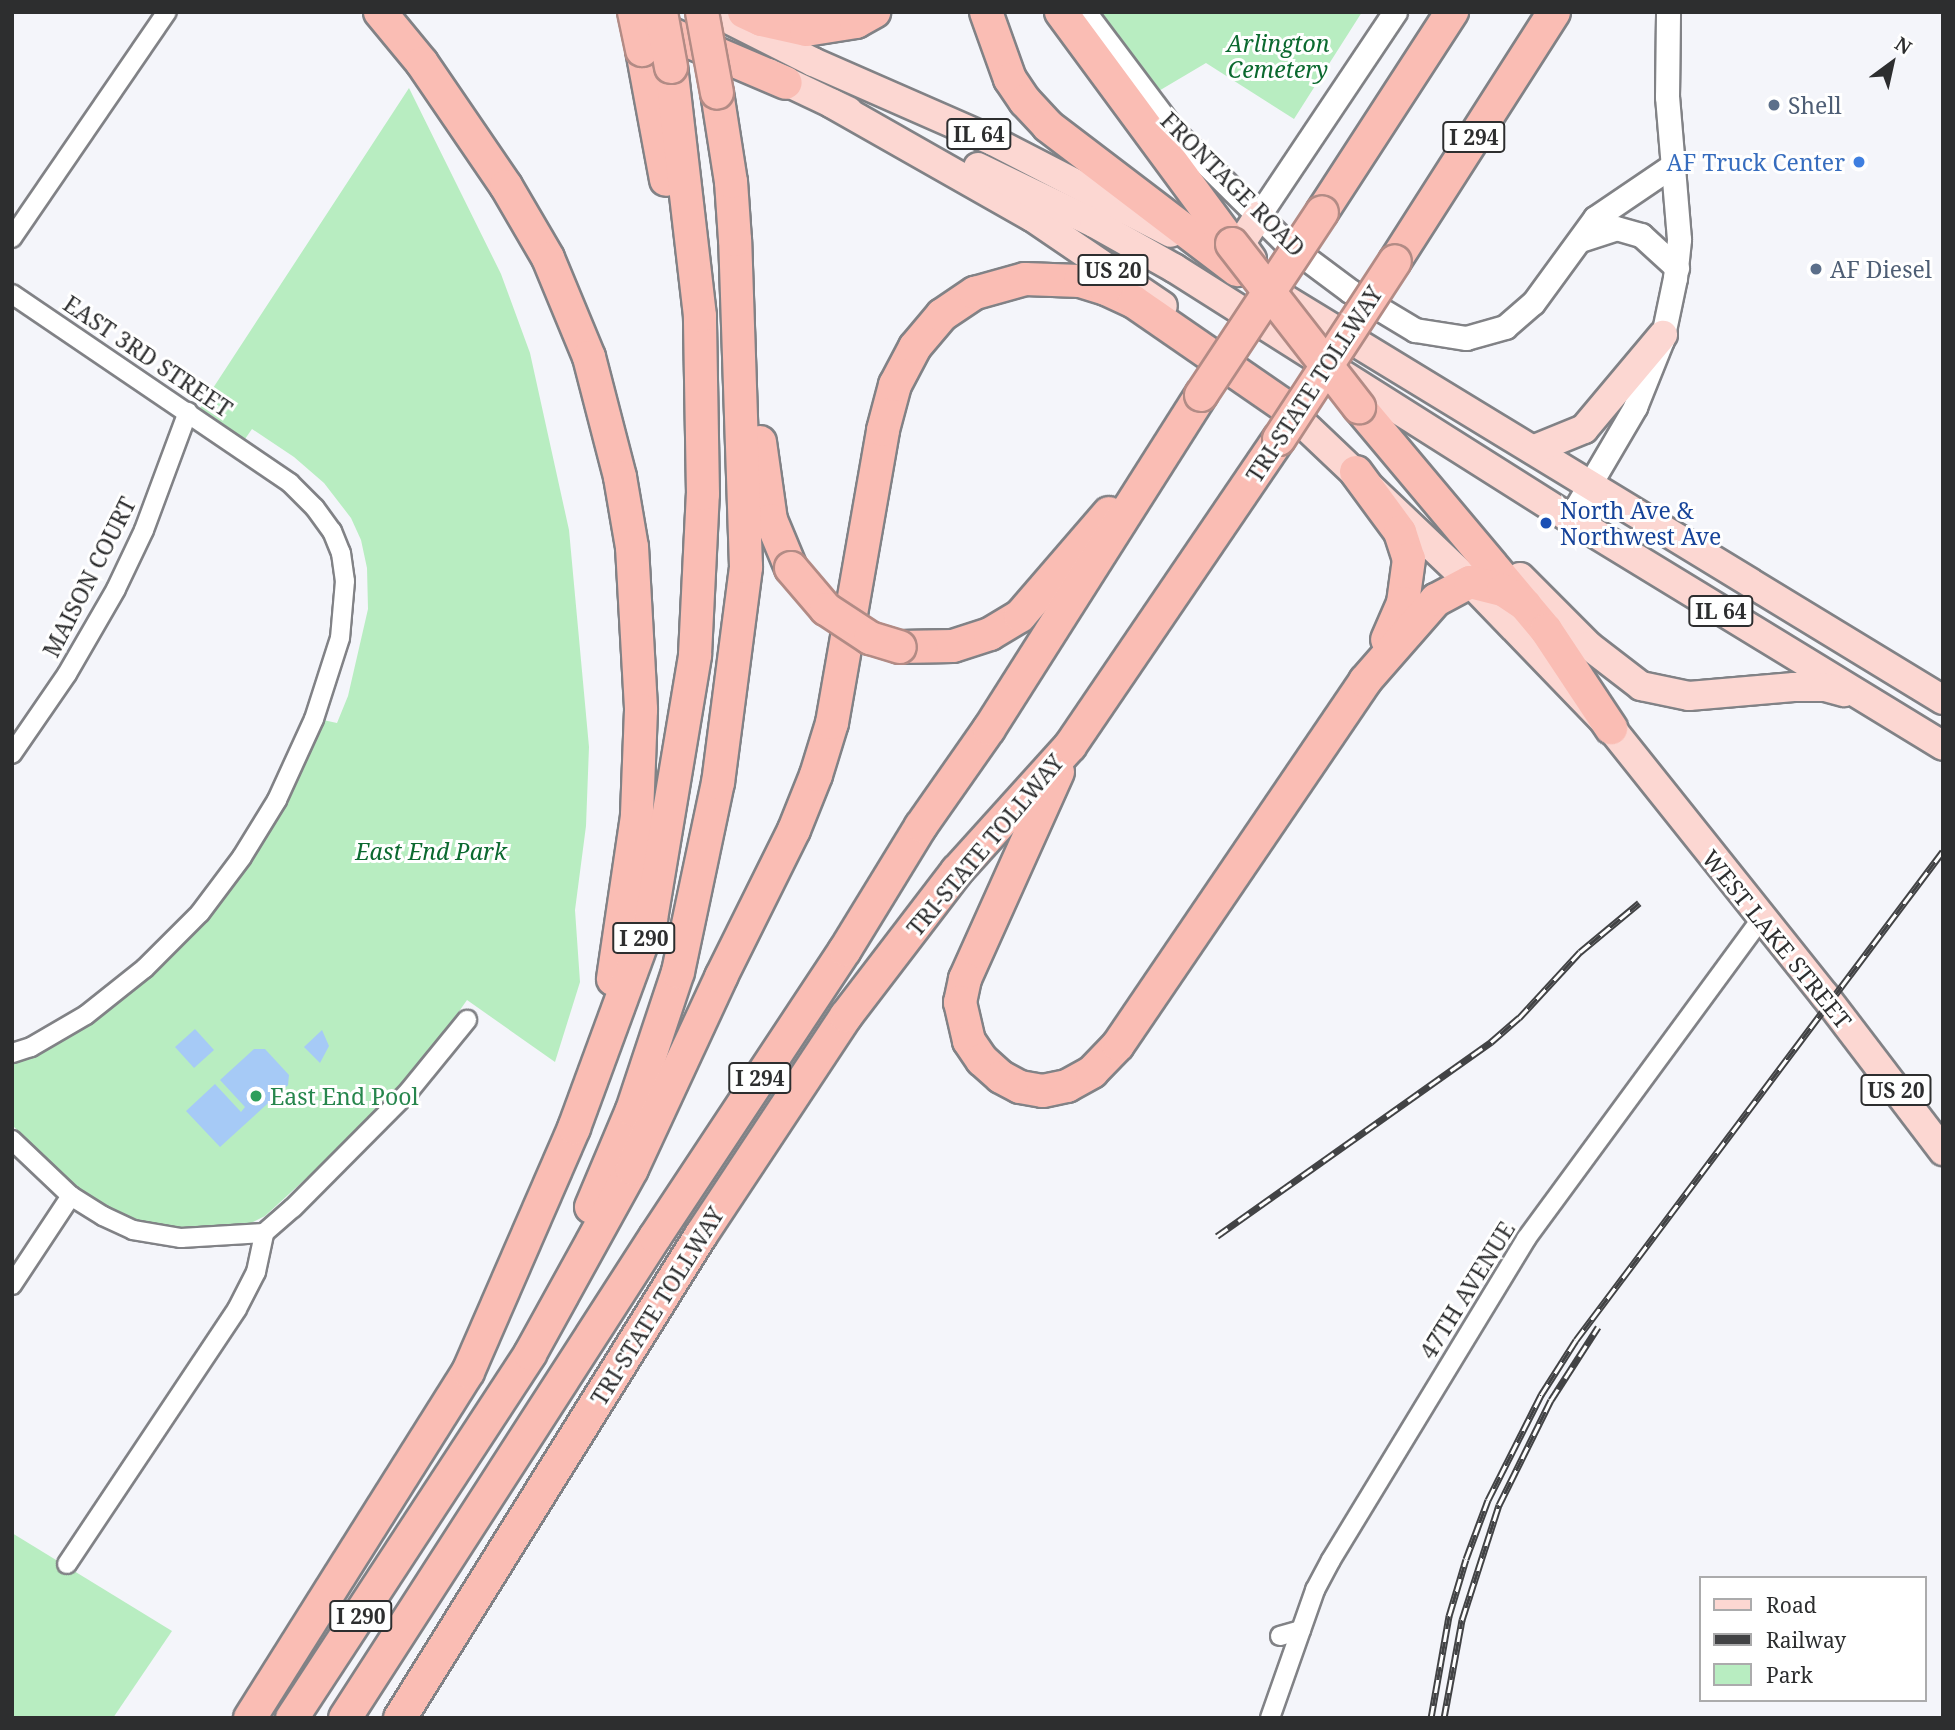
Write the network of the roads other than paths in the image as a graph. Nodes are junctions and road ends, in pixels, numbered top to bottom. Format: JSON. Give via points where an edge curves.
{"nodes":[{"id":1,"x":167,"y":12,"type":"edge"},
{"id":2,"x":380,"y":12,"type":"edge"},
{"id":3,"x":620,"y":12,"type":"edge"},
{"id":4,"x":634,"y":12,"type":"edge"},
{"id":5,"x":654,"y":12,"type":"edge"},
{"id":6,"x":661,"y":12,"type":"edge"},
{"id":7,"x":702,"y":12,"type":"edge"},
{"id":8,"x":714,"y":12,"type":"edge"},
{"id":9,"x":744,"y":12,"type":"edge"},
{"id":10,"x":874,"y":12,"type":"edge"},
{"id":11,"x":986,"y":12,"type":"edge"},
{"id":12,"x":1061,"y":12,"type":"edge"},
{"id":13,"x":1084,"y":12,"type":"edge"},
{"id":14,"x":1395,"y":12,"type":"edge"},
{"id":15,"x":1452,"y":12,"type":"edge"},
{"id":16,"x":1554,"y":12,"type":"edge"},
{"id":17,"x":1668,"y":12,"type":"edge"},
{"id":18,"x":786,"y":83,"type":"junction"},
{"id":19,"x":831,"y":103,"type":"junction"},
{"id":20,"x":1673,"y":165,"type":"junction"},
{"id":21,"x":1259,"y":215,"type":"junction"},
{"id":22,"x":12,"y":239,"type":"edge"},
{"id":23,"x":735,"y":240,"type":"junction"},
{"id":24,"x":1580,"y":240,"type":"junction"},
{"id":25,"x":1240,"y":258,"type":"junction"},
{"id":26,"x":1677,"y":268,"type":"junction"},
{"id":27,"x":12,"y":294,"type":"edge"},
{"id":28,"x":1663,"y":335,"type":"junction"},
{"id":29,"x":1361,"y":403,"type":"junction"},
{"id":30,"x":1289,"y":409,"type":"junction"},
{"id":31,"x":188,"y":412,"type":"junction"},
{"id":32,"x":1169,"y":447,"type":"junction"},
{"id":33,"x":1535,"y":449,"type":"junction"},
{"id":34,"x":1356,"y":472,"type":"junction"},
{"id":35,"x":1592,"y":484,"type":"junction"},
{"id":36,"x":703,"y":495,"type":"junction"},
{"id":37,"x":1570,"y":519,"type":"junction"},
{"id":38,"x":1470,"y":582,"type":"junction"},
{"id":39,"x":1525,"y":605,"type":"junction"},
{"id":40,"x":1365,"y":681,"type":"junction"},
{"id":41,"x":1862,"y":696,"type":"junction"},
{"id":42,"x":1943,"y":700,"type":"edge"},
{"id":43,"x":1611,"y":728,"type":"junction"},
{"id":44,"x":1070,"y":746,"type":"junction"},
{"id":45,"x":1943,"y":746,"type":"edge"},
{"id":46,"x":12,"y":754,"type":"edge"},
{"id":47,"x":1761,"y":919,"type":"junction"},
{"id":48,"x":467,"y":1020,"type":"dead end"},
{"id":49,"x":12,"y":1054,"type":"edge"},
{"id":50,"x":598,"y":1064,"type":"junction"},
{"id":51,"x":12,"y":1140,"type":"edge"},
{"id":52,"x":1943,"y":1152,"type":"edge"},
{"id":53,"x":71,"y":1195,"type":"junction"},
{"id":54,"x":264,"y":1233,"type":"junction"},
{"id":55,"x":12,"y":1285,"type":"edge"},
{"id":56,"x":530,"y":1354,"type":"junction"},
{"id":57,"x":67,"y":1564,"type":"dead end"},
{"id":58,"x":1301,"y":1630,"type":"junction"},
{"id":59,"x":1280,"y":1636,"type":"dead end"},
{"id":60,"x":348,"y":1714,"type":"edge"},
{"id":61,"x":250,"y":1718,"type":"edge"},
{"id":62,"x":292,"y":1718,"type":"edge"},
{"id":63,"x":400,"y":1718,"type":"edge"},
{"id":64,"x":1270,"y":1718,"type":"edge"}],
"edges":[{"from":1,"to":22,"type":"street"},
{"from":2,"to":50,"type":"highway","via":[[422,63],[506,186],[548,258],[589,357],[620,477],[632,547],[641,710],[637,816]]},
{"from":3,"to":18,"type":"highway","number":"US 20"},
{"from":4,"to":36,"type":"highway","bridge":true,"via":[[668,190]]},
{"from":5,"to":18,"type":"main road"},
{"from":6,"to":36,"type":"highway","number":"I 290","bridge":true,"via":[[700,316]]},
{"from":7,"to":23,"type":"highway","number":"I 290","bridge":true},
{"from":8,"to":25,"type":"main road","number":"IL 64"},
{"from":9,"to":10,"type":"highway","via":[[806,30],[856,22]]},
{"from":11,"to":25,"type":"highway","via":[[1010,79],[1048,126]]},
{"from":12,"to":25,"type":"highway","number":"US 20"},
{"from":13,"to":21,"type":"street","name":"FRONTAGE ROAD","via":[[1175,133]]},
{"from":14,"to":21,"type":"street"},
{"from":15,"to":32,"type":"highway","name":"TRI-STATE TOLLWAY","number":"I 294","bridge":true},
{"from":16,"to":44,"type":"highway","name":"TRI-STATE TOLLWAY","number":"I 294","bridge":true,"via":[[1279,439]]},
{"from":17,"to":20,"type":"street","via":[[1667,97]]},
{"from":18,"to":19,"type":"main road","number":"US 20"},
{"from":19,"to":30,"type":"main road","number":"US 20","via":[[952,169],[1111,268]]},
{"from":19,"to":37,"type":"main road","number":"IL 64","via":[[1094,223],[1219,295]]},
{"from":20,"to":24,"type":"street","name":"FRONTAGE ROAD","via":[[1595,218]]},
{"from":20,"to":26,"type":"street","via":[[1679,221]]},
{"from":21,"to":24,"type":"street","name":"FRONTAGE ROAD","via":[[1287,244],[1350,291],[1415,330],[1466,338],[1505,327],[1515,319],[1533,303]]},
{"from":21,"to":25,"type":"main road","via":[[1241,243]]},
{"from":23,"to":32,"type":"highway","bridge":true,"via":[[771,520],[791,568],[826,609],[870,638],[900,647],[953,646],[990,634],[1020,616]]},
{"from":23,"to":56,"type":"highway","number":"I 290","via":[[746,567],[718,783],[678,972],[632,1110]]},
{"from":24,"to":26,"type":"street","via":[[1616,228],[1641,235]]},
{"from":25,"to":29,"type":"highway","number":"US 20","bridge":true},
{"from":25,"to":33,"type":"main road","number":"IL 64"},
{"from":26,"to":28,"type":"street"},
{"from":27,"to":31,"type":"street","name":"EAST 3RD STREET"},
{"from":28,"to":33,"type":"main road","via":[[1584,429]]},
{"from":28,"to":35,"type":"street","via":[[1635,407]]},
{"from":29,"to":39,"type":"highway","number":"US 20"},
{"from":29,"to":41,"type":"main road","via":[[1553,612],[1641,686],[1689,696],[1804,687]]},
{"from":30,"to":34,"type":"main road","number":"US 20"},
{"from":30,"to":56,"type":"highway","via":[[1133,302],[1080,281],[1025,279],[975,293],[942,315],[915,347],[895,385],[883,430],[832,723],[816,775],[632,1169]]},
{"from":31,"to":46,"type":"street","name":"MAISON COURT","via":[[144,530],[116,589],[67,674]]},
{"from":31,"to":49,"type":"street","name":"EAST 3RD STREET","via":[[290,483],[332,531],[341,553],[345,609],[340,638],[314,719],[261,829],[200,913],[145,968],[94,1009]]},
{"from":32,"to":60,"type":"highway","name":"TRI-STATE TOLLWAY","number":"I 294"},
{"from":33,"to":35,"type":"main road","number":"IL 64"},
{"from":34,"to":38,"type":"main road","number":"US 20"},
{"from":34,"to":40,"type":"highway","via":[[1399,532],[1409,559],[1403,603]]},
{"from":35,"to":37,"type":"street"},
{"from":35,"to":42,"type":"main road","number":"IL 64"},
{"from":36,"to":50,"type":"highway","number":"I 290","via":[[695,654],[651,919]]},
{"from":37,"to":41,"type":"main road","number":"IL 64"},
{"from":38,"to":39,"type":"highway","via":[[1503,590]]},
{"from":38,"to":40,"type":"highway","via":[[1436,600]]},
{"from":38,"to":43,"type":"main road","number":"US 20"},
{"from":39,"to":43,"type":"highway","number":"US 20"},
{"from":40,"to":44,"type":"highway","via":[[1118,1045],[1092,1072],[1067,1086],[1043,1091],[1020,1087],[982,1060],[969,1041],[960,1002],[965,979]]},
{"from":41,"to":45,"type":"main road","number":"IL 64"},
{"from":43,"to":47,"type":"main road","name":"WEST LAKE STREET","number":"US 20"},
{"from":44,"to":63,"type":"highway","name":"TRI-STATE TOLLWAY","number":"I 294","via":[[957,870],[846,1016],[701,1235]]},
{"from":47,"to":52,"type":"main road","name":"WEST LAKE STREET","number":"US 20"},
{"from":47,"to":58,"type":"street","name":"47TH AVENUE","via":[[1526,1239],[1331,1560]]},
{"from":48,"to":54,"type":"street","via":[[409,1091]]},
{"from":50,"to":61,"type":"highway","number":"I 290","via":[[575,1128],[468,1372]]},
{"from":51,"to":53,"type":"street"},
{"from":53,"to":54,"type":"street","via":[[116,1223],[147,1235],[181,1238]]},
{"from":53,"to":55,"type":"street"},
{"from":54,"to":57,"type":"street","via":[[256,1272],[237,1309]]},
{"from":56,"to":62,"type":"highway","number":"I 290"},
{"from":58,"to":59,"type":"street"},
{"from":58,"to":64,"type":"street","name":"47TH AVENUE"}]}
